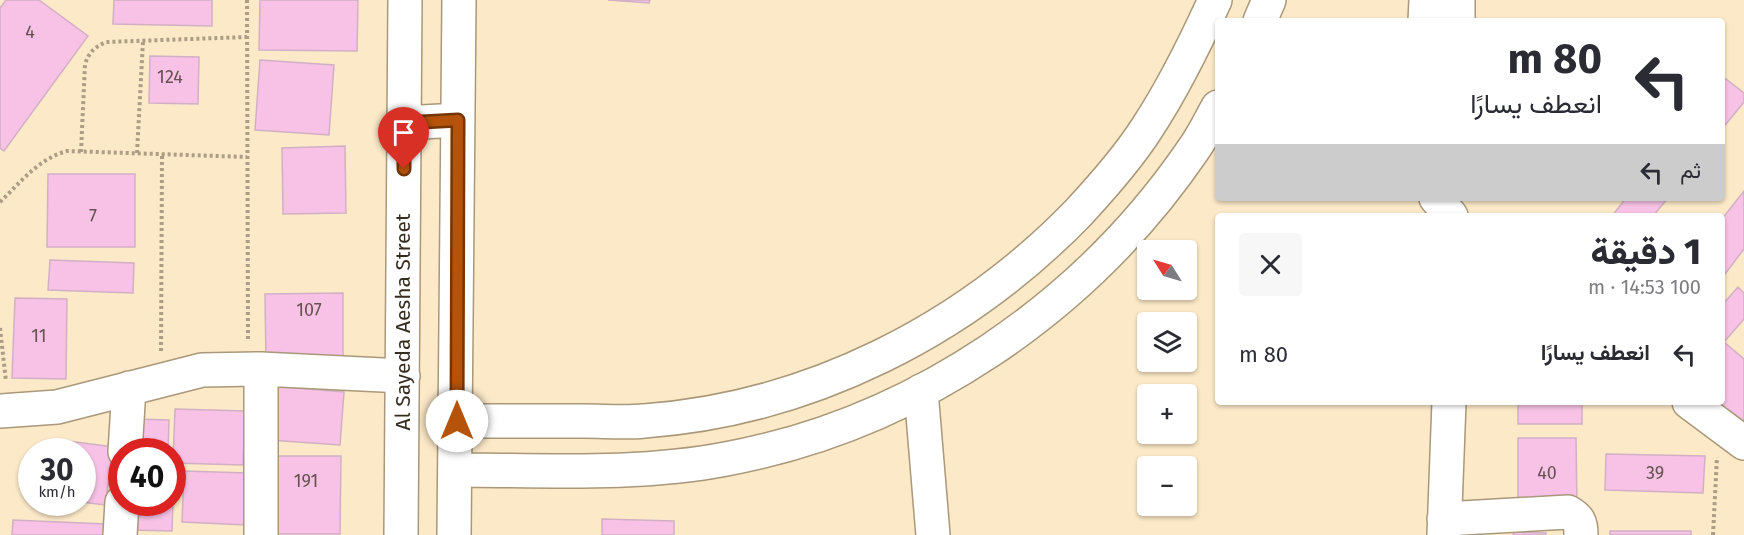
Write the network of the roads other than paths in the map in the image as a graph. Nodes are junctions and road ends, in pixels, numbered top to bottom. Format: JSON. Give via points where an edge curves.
{"nodes":[{"id":1,"x":405,"y":0,"type":"edge"},
{"id":2,"x":459,"y":0,"type":"edge"},
{"id":3,"x":1215,"y":0,"type":"edge"},
{"id":4,"x":1269,"y":0,"type":"edge"},
{"id":5,"x":1426,"y":0,"type":"edge"},
{"id":6,"x":1458,"y":0,"type":"edge"},
{"id":7,"x":1261,"y":18,"type":"edge"},
{"id":8,"x":1425,"y":18,"type":"edge"},
{"id":9,"x":1458,"y":18,"type":"edge"},
{"id":10,"x":1215,"y":112,"type":"edge"},
{"id":11,"x":458,"y":120,"type":"junction"},
{"id":12,"x":404,"y":123,"type":"junction"},
{"id":13,"x":1438,"y":201,"type":"edge"},
{"id":14,"x":1448,"y":213,"type":"edge"},
{"id":15,"x":255,"y":369,"type":"junction"},
{"id":16,"x":403,"y":376,"type":"junction"},
{"id":17,"x":129,"y":388,"type":"junction"},
{"id":18,"x":921,"y":391,"type":"junction"},
{"id":19,"x":1449,"y":405,"type":"edge"},
{"id":20,"x":1693,"y":405,"type":"edge"},
{"id":21,"x":5,"y":411,"type":"edge"},
{"id":22,"x":457,"y":421,"type":"junction"},
{"id":23,"x":126,"y":438,"type":"edge"},
{"id":24,"x":1744,"y":443,"type":"edge"},
{"id":25,"x":455,"y":470,"type":"junction"},
{"id":26,"x":121,"y":516,"type":"edge"},
{"id":27,"x":1444,"y":527,"type":"edge"},
{"id":28,"x":120,"y":535,"type":"edge"},
{"id":29,"x":261,"y":535,"type":"edge"},
{"id":30,"x":400,"y":535,"type":"edge"},
{"id":31,"x":454,"y":535,"type":"edge"},
{"id":32,"x":933,"y":535,"type":"edge"},
{"id":33,"x":1581,"y":535,"type":"edge"}],
"edges":[{"from":1,"to":12,"type":"street","name":"Al Sayeda Aesha Street"},
{"from":2,"to":11,"type":"street"},
{"from":3,"to":22,"type":"street","via":[[1185,66],[1152,121],[1100,189],[1048,244],[990,292],[928,333],[861,367],[790,393],[718,411],[644,421]]},
{"from":4,"to":7,"type":"street"},
{"from":5,"to":8,"type":"street"},
{"from":6,"to":9,"type":"street"},
{"from":10,"to":18,"type":"street","via":[[1194,149],[1134,226],[1064,294],[1004,342]]},
{"from":11,"to":12,"type":"street"},
{"from":11,"to":22,"type":"street"},
{"from":12,"to":16,"type":"street","name":"Al Sayeda Aesha Street"},
{"from":13,"to":14,"type":"street"},
{"from":15,"to":16,"type":"street"},
{"from":15,"to":17,"type":"street","via":[[202,370]]},
{"from":15,"to":29,"type":"street"},
{"from":16,"to":30,"type":"street","name":"Al Sayeda Aesha Street"},
{"from":17,"to":21,"type":"street","via":[[57,406]]},
{"from":17,"to":23,"type":"street"},
{"from":18,"to":25,"type":"street","via":[[871,416],[800,441],[726,459],[651,469]]},
{"from":18,"to":32,"type":"street"},
{"from":19,"to":27,"type":"street"},
{"from":20,"to":24,"type":"street"},
{"from":22,"to":25,"type":"street"},
{"from":25,"to":31,"type":"street"},
{"from":26,"to":28,"type":"street"},
{"from":27,"to":33,"type":"street","via":[[1568,512],[1581,524]]}]}
